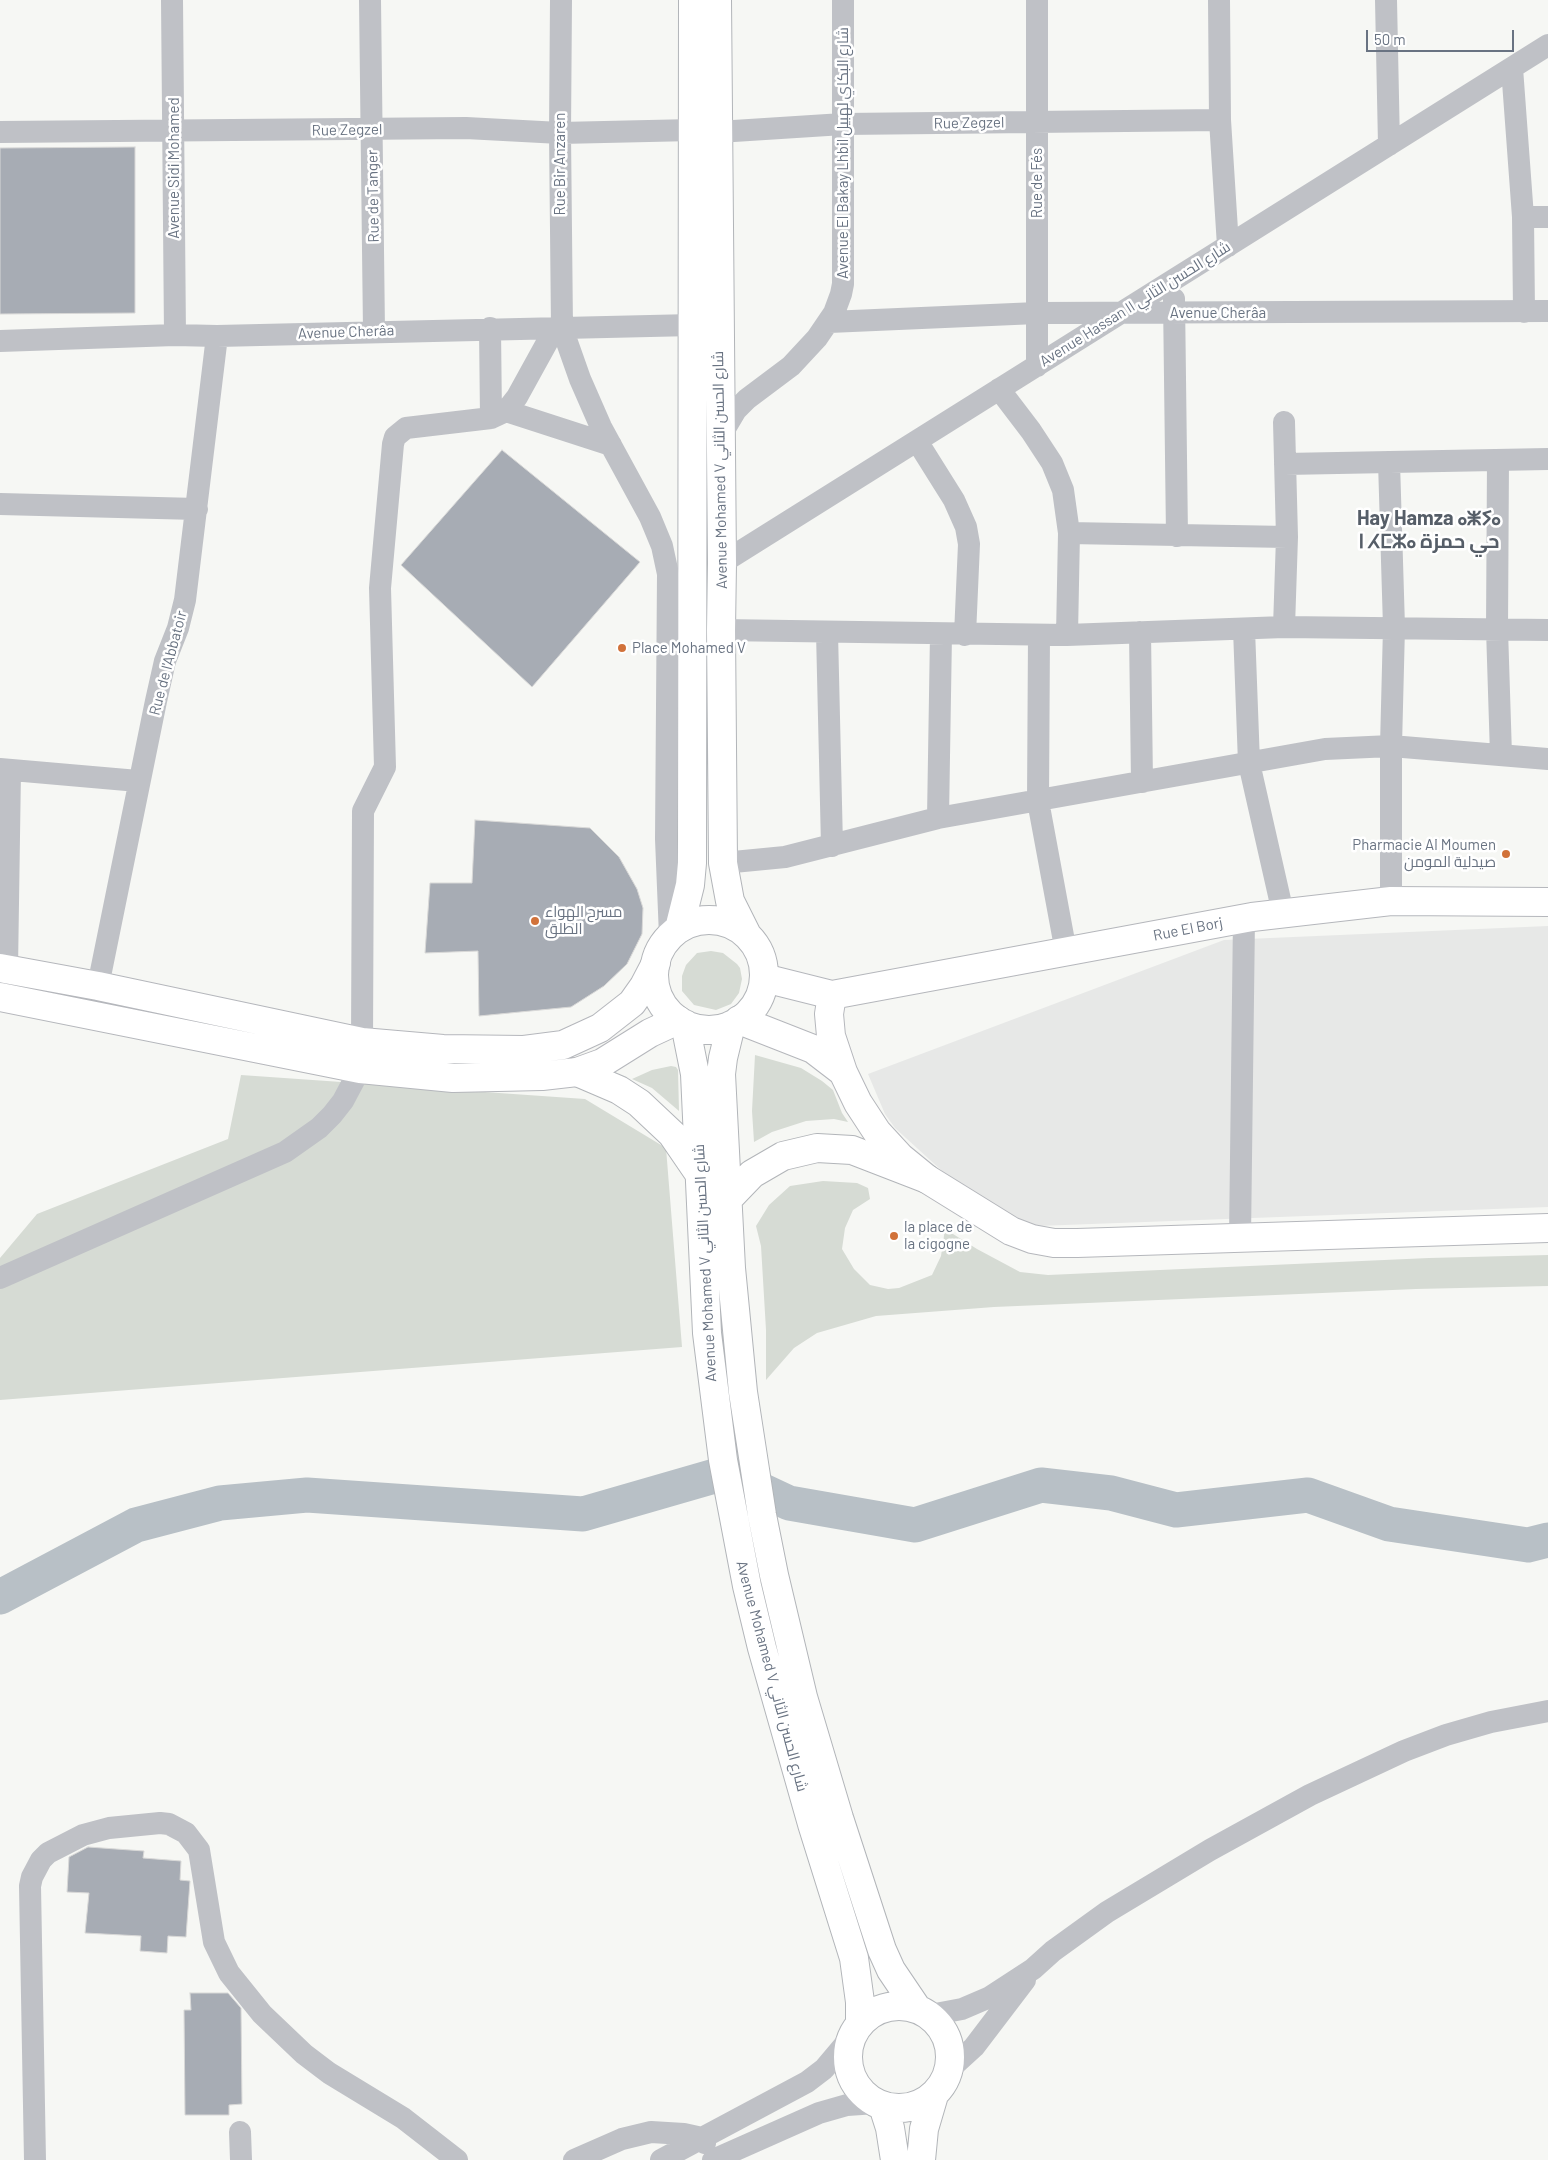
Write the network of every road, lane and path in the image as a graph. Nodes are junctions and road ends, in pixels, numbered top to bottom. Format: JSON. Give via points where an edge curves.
{"nodes":[{"id":1,"x":172,"y":0,"type":"edge"},
{"id":2,"x":370,"y":0,"type":"edge"},
{"id":3,"x":561,"y":0,"type":"edge"},
{"id":4,"x":693,"y":0,"type":"edge"},
{"id":5,"x":717,"y":0,"type":"edge"},
{"id":6,"x":843,"y":0,"type":"edge"},
{"id":7,"x":1037,"y":0,"type":"edge"},
{"id":8,"x":1219,"y":0,"type":"edge"},
{"id":9,"x":1386,"y":0,"type":"edge"},
{"id":10,"x":1548,"y":45,"type":"edge"},
{"id":11,"x":1512,"y":68,"type":"junction"},
{"id":12,"x":1220,"y":120,"type":"junction"},
{"id":13,"x":1037,"y":122,"type":"junction"},
{"id":14,"x":843,"y":124,"type":"junction"},
{"id":15,"x":372,"y":129,"type":"junction"},
{"id":16,"x":705,"y":131,"type":"junction"},
{"id":17,"x":0,"y":132,"type":"edge"},
{"id":18,"x":173,"y":132,"type":"junction"},
{"id":19,"x":560,"y":133,"type":"junction"},
{"id":20,"x":1389,"y":144,"type":"junction"},
{"id":21,"x":1523,"y":217,"type":"junction"},
{"id":22,"x":1548,"y":217,"type":"edge"},
{"id":23,"x":1228,"y":246,"type":"junction"},
{"id":24,"x":1174,"y":280,"type":"junction"},
{"id":25,"x":1548,"y":310,"type":"edge"},
{"id":26,"x":1122,"y":312,"type":"junction"},
{"id":27,"x":1524,"y":312,"type":"junction"},
{"id":28,"x":1037,"y":313,"type":"junction"},
{"id":29,"x":1174,"y":313,"type":"junction"},
{"id":30,"x":829,"y":322,"type":"junction"},
{"id":31,"x":693,"y":325,"type":"junction"},
{"id":32,"x":490,"y":328,"type":"junction"},
{"id":33,"x":559,"y":328,"type":"junction"},
{"id":34,"x":374,"y":331,"type":"junction"},
{"id":35,"x":175,"y":335,"type":"junction"},
{"id":36,"x":217,"y":336,"type":"junction"},
{"id":37,"x":0,"y":341,"type":"edge"},
{"id":38,"x":1036,"y":366,"type":"junction"},
{"id":39,"x":999,"y":389,"type":"junction"},
{"id":40,"x":499,"y":414,"type":"junction"},
{"id":41,"x":1284,"y":422,"type":"dead end"},
{"id":42,"x":720,"y":437,"type":"junction"},
{"id":43,"x":917,"y":441,"type":"junction"},
{"id":44,"x":611,"y":446,"type":"junction"},
{"id":45,"x":1548,"y":459,"type":"edge"},
{"id":46,"x":1498,"y":460,"type":"junction"},
{"id":47,"x":1389,"y":462,"type":"junction"},
{"id":48,"x":1285,"y":464,"type":"junction"},
{"id":49,"x":0,"y":504,"type":"edge"},
{"id":50,"x":197,"y":509,"type":"junction"},
{"id":51,"x":1069,"y":533,"type":"junction"},
{"id":52,"x":1177,"y":536,"type":"junction"},
{"id":53,"x":1287,"y":537,"type":"junction"},
{"id":54,"x":722,"y":563,"type":"junction"},
{"id":55,"x":1284,"y":627,"type":"junction"},
{"id":56,"x":1394,"y":627,"type":"junction"},
{"id":57,"x":1497,"y":628,"type":"junction"},
{"id":58,"x":1244,"y":629,"type":"junction"},
{"id":59,"x":721,"y":630,"type":"junction"},
{"id":60,"x":1548,"y":630,"type":"edge"},
{"id":61,"x":827,"y":632,"type":"junction"},
{"id":62,"x":1140,"y":632,"type":"junction"},
{"id":63,"x":941,"y":634,"type":"junction"},
{"id":64,"x":965,"y":635,"type":"junction"},
{"id":65,"x":1039,"y":635,"type":"junction"},
{"id":66,"x":1067,"y":635,"type":"junction"},
{"id":67,"x":1391,"y":746,"type":"junction"},
{"id":68,"x":1501,"y":755,"type":"junction"},
{"id":69,"x":1548,"y":759,"type":"edge"},
{"id":70,"x":1249,"y":763,"type":"junction"},
{"id":71,"x":5,"y":770,"type":"edge"},
{"id":72,"x":138,"y":781,"type":"junction"},
{"id":73,"x":1142,"y":782,"type":"junction"},
{"id":74,"x":1038,"y":801,"type":"junction"},
{"id":75,"x":938,"y":818,"type":"junction"},
{"id":76,"x":832,"y":846,"type":"junction"},
{"id":77,"x":723,"y":863,"type":"junction"},
{"id":78,"x":1391,"y":901,"type":"junction"},
{"id":79,"x":1548,"y":902,"type":"edge"},
{"id":80,"x":1283,"y":914,"type":"junction"},
{"id":81,"x":1244,"y":918,"type":"junction"},
{"id":82,"x":675,"y":932,"type":"junction"},
{"id":83,"x":747,"y":935,"type":"junction"},
{"id":84,"x":1066,"y":952,"type":"junction"},
{"id":85,"x":656,"y":962,"type":"junction"},
{"id":86,"x":3,"y":969,"type":"edge"},
{"id":87,"x":764,"y":978,"type":"junction"},
{"id":88,"x":98,"y":986,"type":"junction"},
{"id":89,"x":832,"y":994,"type":"junction"},
{"id":90,"x":0,"y":997,"type":"edge"},
{"id":91,"x":682,"y":1022,"type":"junction"},
{"id":92,"x":735,"y":1023,"type":"junction"},
{"id":93,"x":362,"y":1042,"type":"junction"},
{"id":94,"x":360,"y":1069,"type":"junction"},
{"id":95,"x":577,"y":1072,"type":"junction"},
{"id":96,"x":843,"y":1072,"type":"junction"},
{"id":97,"x":698,"y":1172,"type":"junction"},
{"id":98,"x":927,"y":1179,"type":"junction"},
{"id":99,"x":728,"y":1200,"type":"junction"},
{"id":100,"x":1548,"y":1228,"type":"edge"},
{"id":101,"x":1240,"y":1238,"type":"junction"},
{"id":102,"x":0,"y":1278,"type":"edge"},
{"id":103,"x":1548,"y":1711,"type":"edge"},
{"id":104,"x":1033,"y":1969,"type":"junction"},
{"id":105,"x":923,"y":2011,"type":"junction"},
{"id":106,"x":856,"y":2031,"type":"junction"},
{"id":107,"x":950,"y":2069,"type":"junction"},
{"id":108,"x":934,"y":2095,"type":"junction"},
{"id":109,"x":880,"y":2105,"type":"junction"},
{"id":110,"x":240,"y":2132,"type":"dead end"},
{"id":111,"x":702,"y":2138,"type":"junction"},
{"id":112,"x":35,"y":2160,"type":"edge"},
{"id":113,"x":241,"y":2160,"type":"edge"},
{"id":114,"x":457,"y":2160,"type":"edge"},
{"id":115,"x":574,"y":2160,"type":"edge"},
{"id":116,"x":662,"y":2160,"type":"edge"},
{"id":117,"x":713,"y":2160,"type":"edge"},
{"id":118,"x":894,"y":2160,"type":"edge"},
{"id":119,"x":921,"y":2160,"type":"edge"}],
"edges":[{"from":1,"to":18,"type":"street","name":"Avenue Sidi Mohamed"},
{"from":2,"to":15,"type":"street","name":"Rue de Tanger"},
{"from":3,"to":19,"type":"street","name":"Rue Bir Anzaren"},
{"from":4,"to":16,"type":"main road","name":"Avenue Mohamed V شارع الحسن الثاني"},
{"from":5,"to":16,"type":"main road","name":"Avenue Mohamed V شارع الحسن الثاني"},
{"from":6,"to":14,"type":"street","name":"Avenue El Bakay Lhbil شارع البكاي لهبيل"},
{"from":7,"to":13,"type":"street","name":"Rue de Fés"},
{"from":8,"to":12,"type":"street"},
{"from":9,"to":20,"type":"street"},
{"from":10,"to":11,"type":"street","name":"Avenue Hassan II شارع الحسن الثاني"},
{"from":11,"to":20,"type":"street","name":"Avenue Hassan II شارع الحسن الثاني"},
{"from":11,"to":21,"type":"street"},
{"from":12,"to":13,"type":"street","name":"Rue Zegzel"},
{"from":12,"to":23,"type":"street"},
{"from":13,"to":14,"type":"street","name":"Rue Zegzel"},
{"from":13,"to":28,"type":"street","name":"Rue de Fés"},
{"from":14,"to":16,"type":"street","name":"Rue Zegzel"},
{"from":14,"to":30,"type":"street","name":"Avenue El Bakay Lhbil شارع البكاي لهبيل","via":[[843,284]]},
{"from":15,"to":18,"type":"street","name":"Rue Zegzel"},
{"from":15,"to":19,"type":"street","name":"Rue Zegzel","via":[[466,128]]},
{"from":15,"to":34,"type":"street","name":"Rue de Tanger"},
{"from":16,"to":19,"type":"street","name":"Rue Zegzel"},
{"from":16,"to":31,"type":"main road","name":"Avenue Mohamed V شارع الحسن الثاني"},
{"from":16,"to":42,"type":"main road","name":"Avenue Mohamed V شارع الحسن الثاني"},
{"from":17,"to":18,"type":"street","name":"Rue Zegzel"},
{"from":18,"to":35,"type":"street","name":"Avenue Sidi Mohamed"},
{"from":19,"to":33,"type":"street","name":"Rue Bir Anzaren"},
{"from":20,"to":23,"type":"street","name":"Avenue Hassan II شارع الحسن الثاني"},
{"from":21,"to":22,"type":"street"},
{"from":21,"to":27,"type":"street"},
{"from":23,"to":24,"type":"street","name":"Avenue Hassan II شارع الحسن الثاني"},
{"from":24,"to":26,"type":"street","name":"Avenue Hassan II شارع الحسن الثاني"},
{"from":24,"to":29,"type":"street"},
{"from":25,"to":27,"type":"street","name":"Avenue Cherâa"},
{"from":26,"to":28,"type":"street","name":"Avenue Cherâa"},
{"from":26,"to":29,"type":"street","name":"Avenue Cherâa"},
{"from":26,"to":38,"type":"street","name":"Avenue Hassan II شارع الحسن الثاني"},
{"from":27,"to":29,"type":"street","name":"Avenue Cherâa"},
{"from":28,"to":30,"type":"street","name":"Avenue Cherâa"},
{"from":28,"to":38,"type":"street","name":"Rue de Fés"},
{"from":29,"to":52,"type":"street"},
{"from":30,"to":42,"type":"street","name":"Avenue El Bakay Lhbil شارع البكاي لهبيل","via":[[791,366],[736,410]]},
{"from":31,"to":33,"type":"street","name":"Avenue Cherâa"},
{"from":31,"to":82,"type":"main road","name":"Avenue Mohamed V شارع الحسن الثاني","via":[[692,862],[690,885]]},
{"from":32,"to":33,"type":"street","name":"Avenue Cherâa"},
{"from":32,"to":34,"type":"street","name":"Avenue Cherâa"},
{"from":32,"to":40,"type":"street"},
{"from":33,"to":40,"type":"street","via":[[517,397]]},
{"from":33,"to":44,"type":"street"},
{"from":34,"to":36,"type":"street","name":"Avenue Cherâa"},
{"from":35,"to":36,"type":"street","name":"Avenue Cherâa"},
{"from":35,"to":37,"type":"street","name":"Avenue Cherâa"},
{"from":36,"to":50,"type":"street","name":"Rue de l'Abbatoir"},
{"from":38,"to":39,"type":"street","name":"Avenue Hassan II شارع الحسن الثاني"},
{"from":39,"to":43,"type":"street","name":"Avenue Hassan II شارع الحسن الثاني"},
{"from":39,"to":51,"type":"street","via":[[1052,463],[1064,490]]},
{"from":40,"to":44,"type":"street"},
{"from":40,"to":93,"type":"street","via":[[406,428],[400,431],[392,444],[380,588],[385,767],[363,811]]},
{"from":41,"to":48,"type":"street"},
{"from":42,"to":54,"type":"main road","name":"Avenue Mohamed V شارع الحسن الثاني"},
{"from":43,"to":54,"type":"street","name":"Avenue Hassan II شارع الحسن الثاني"},
{"from":43,"to":64,"type":"street","via":[[954,500],[966,526],[969,544]]},
{"from":44,"to":82,"type":"street","via":[[650,517],[662,546],[668,574],[666,839]]},
{"from":45,"to":46,"type":"street"},
{"from":46,"to":47,"type":"street"},
{"from":46,"to":57,"type":"street"},
{"from":47,"to":48,"type":"street"},
{"from":47,"to":56,"type":"street"},
{"from":48,"to":53,"type":"street"},
{"from":49,"to":50,"type":"street"},
{"from":50,"to":72,"type":"street","name":"Rue de l'Abbatoir","via":[[178,628],[165,661]]},
{"from":51,"to":52,"type":"street"},
{"from":51,"to":66,"type":"street"},
{"from":52,"to":53,"type":"street"},
{"from":53,"to":55,"type":"street"},
{"from":54,"to":59,"type":"main road","name":"Avenue Mohamed V شارع الحسن الثاني"},
{"from":55,"to":56,"type":"street"},
{"from":55,"to":58,"type":"street"},
{"from":56,"to":57,"type":"street"},
{"from":56,"to":67,"type":"street"},
{"from":57,"to":60,"type":"street"},
{"from":57,"to":68,"type":"street"},
{"from":58,"to":62,"type":"street"},
{"from":58,"to":70,"type":"street"},
{"from":59,"to":61,"type":"street"},
{"from":59,"to":77,"type":"main road","name":"Avenue Mohamed V شارع الحسن الثاني"},
{"from":61,"to":63,"type":"street"},
{"from":61,"to":76,"type":"street"},
{"from":62,"to":66,"type":"street"},
{"from":62,"to":73,"type":"street"},
{"from":63,"to":64,"type":"street"},
{"from":63,"to":75,"type":"street"},
{"from":64,"to":65,"type":"street"},
{"from":65,"to":66,"type":"street"},
{"from":65,"to":74,"type":"street"},
{"from":67,"to":68,"type":"street"},
{"from":67,"to":70,"type":"street","via":[[1325,750]]},
{"from":67,"to":78,"type":"street"},
{"from":68,"to":69,"type":"street"},
{"from":70,"to":73,"type":"street"},
{"from":70,"to":80,"type":"street"},
{"from":71,"to":72,"type":"street"},
{"from":71,"to":86,"type":"street"},
{"from":72,"to":88,"type":"street","name":"Rue de l'Abbatoir"},
{"from":73,"to":74,"type":"street"},
{"from":74,"to":75,"type":"street"},
{"from":74,"to":84,"type":"street"},
{"from":75,"to":76,"type":"street"},
{"from":76,"to":77,"type":"street","via":[[785,857]]},
{"from":77,"to":83,"type":"main road","name":"Avenue Mohamed V شارع الحسن الثاني","via":[[730,901]]},
{"from":78,"to":79,"type":"main road","name":"Rue El Borj"},
{"from":78,"to":80,"type":"main road","name":"Rue El Borj"},
{"from":80,"to":81,"type":"main road","name":"Rue El Borj"},
{"from":81,"to":84,"type":"main road","name":"Rue El Borj"},
{"from":81,"to":101,"type":"street"},
{"from":82,"to":83,"type":"main road","via":[[700,921],[722,921]]},
{"from":82,"to":85,"type":"main road","via":[[661,948]]},
{"from":83,"to":87,"type":"main road","via":[[757,947]]},
{"from":84,"to":89,"type":"main road","name":"Rue El Borj"},
{"from":85,"to":91,"type":"main road","via":[[656,989],[668,1012]]},
{"from":85,"to":93,"type":"main road","via":[[632,1003],[617,1017],[582,1038],[563,1045],[524,1050],[483,1050]]},
{"from":86,"to":88,"type":"main road"},
{"from":87,"to":89,"type":"main road"},
{"from":87,"to":92,"type":"main road","via":[[754,1007]]},
{"from":88,"to":93,"type":"main road"},
{"from":89,"to":96,"type":"main road","via":[[829,1014],[831,1036]]},
{"from":90,"to":94,"type":"main road"},
{"from":91,"to":92,"type":"main road","via":[[708,1030]]},
{"from":91,"to":95,"type":"main road","via":[[650,1033],[602,1062]]},
{"from":91,"to":97,"type":"main road","name":"Avenue Mohamed V شارع الحسن الثاني","via":[[695,1074]]},
{"from":92,"to":96,"type":"main road","via":[[813,1049]]},
{"from":92,"to":99,"type":"main road","name":"Avenue Mohamed V شارع الحسن الثاني","via":[[722,1058],[721,1074]]},
{"from":94,"to":95,"type":"main road","via":[[453,1078]]},
{"from":94,"to":102,"type":"street","via":[[332,1115],[285,1152]]},
{"from":95,"to":97,"type":"main road","via":[[619,1090],[639,1103],[672,1134]]},
{"from":96,"to":98,"type":"main road","via":[[877,1132]]},
{"from":97,"to":106,"type":"main road","name":"Avenue Mohamed V شارع الحسن الثاني","via":[[707,1333],[734,1523],[779,1710],[854,1958],[858,1979]]},
{"from":98,"to":99,"type":"main road","via":[[852,1150],[817,1148],[783,1156],[752,1174]]},
{"from":98,"to":101,"type":"main road","via":[[1004,1228],[1032,1239],[1077,1243]]},
{"from":99,"to":105,"type":"main road","name":"Avenue Mohamed V شارع الحسن الثاني","via":[[736,1331],[750,1445],[762,1515],[803,1697],[882,1950],[895,1977]]},
{"from":100,"to":101,"type":"main road"},
{"from":103,"to":104,"type":"street","via":[[1446,1735],[1310,1795],[1107,1912],[1052,1951]]},
{"from":104,"to":105,"type":"street","via":[[962,2009]]},
{"from":104,"to":107,"type":"street","via":[[974,2047]]},
{"from":105,"to":106,"type":"main road","via":[[900,2005],[885,2007],[871,2014]]},
{"from":105,"to":107,"type":"main road","via":[[941,2025],[948,2039]]},
{"from":106,"to":109,"type":"main road","via":[[848,2052],[852,2075],[864,2094]]},
{"from":106,"to":111,"type":"street","via":[[839,2054],[807,2082]]},
{"from":107,"to":108,"type":"main road"},
{"from":108,"to":109,"type":"main road","via":[[910,2108]]},
{"from":108,"to":119,"type":"main road","via":[[924,2129]]},
{"from":109,"to":117,"type":"street","via":[[847,2105],[819,2113]]},
{"from":109,"to":118,"type":"main road","via":[[890,2128]]},
{"from":110,"to":113,"type":"street"},
{"from":111,"to":115,"type":"street","via":[[651,2132],[622,2139]]},
{"from":111,"to":116,"type":"street"},
{"from":111,"to":117,"type":"street"},
{"from":112,"to":114,"type":"street","via":[[32,1877],[48,1854],[83,1835],[109,1828],[160,1823],[186,1833],[198,1850],[214,1942],[229,1973],[262,2014],[292,2044],[323,2068],[403,2118]]}]}
